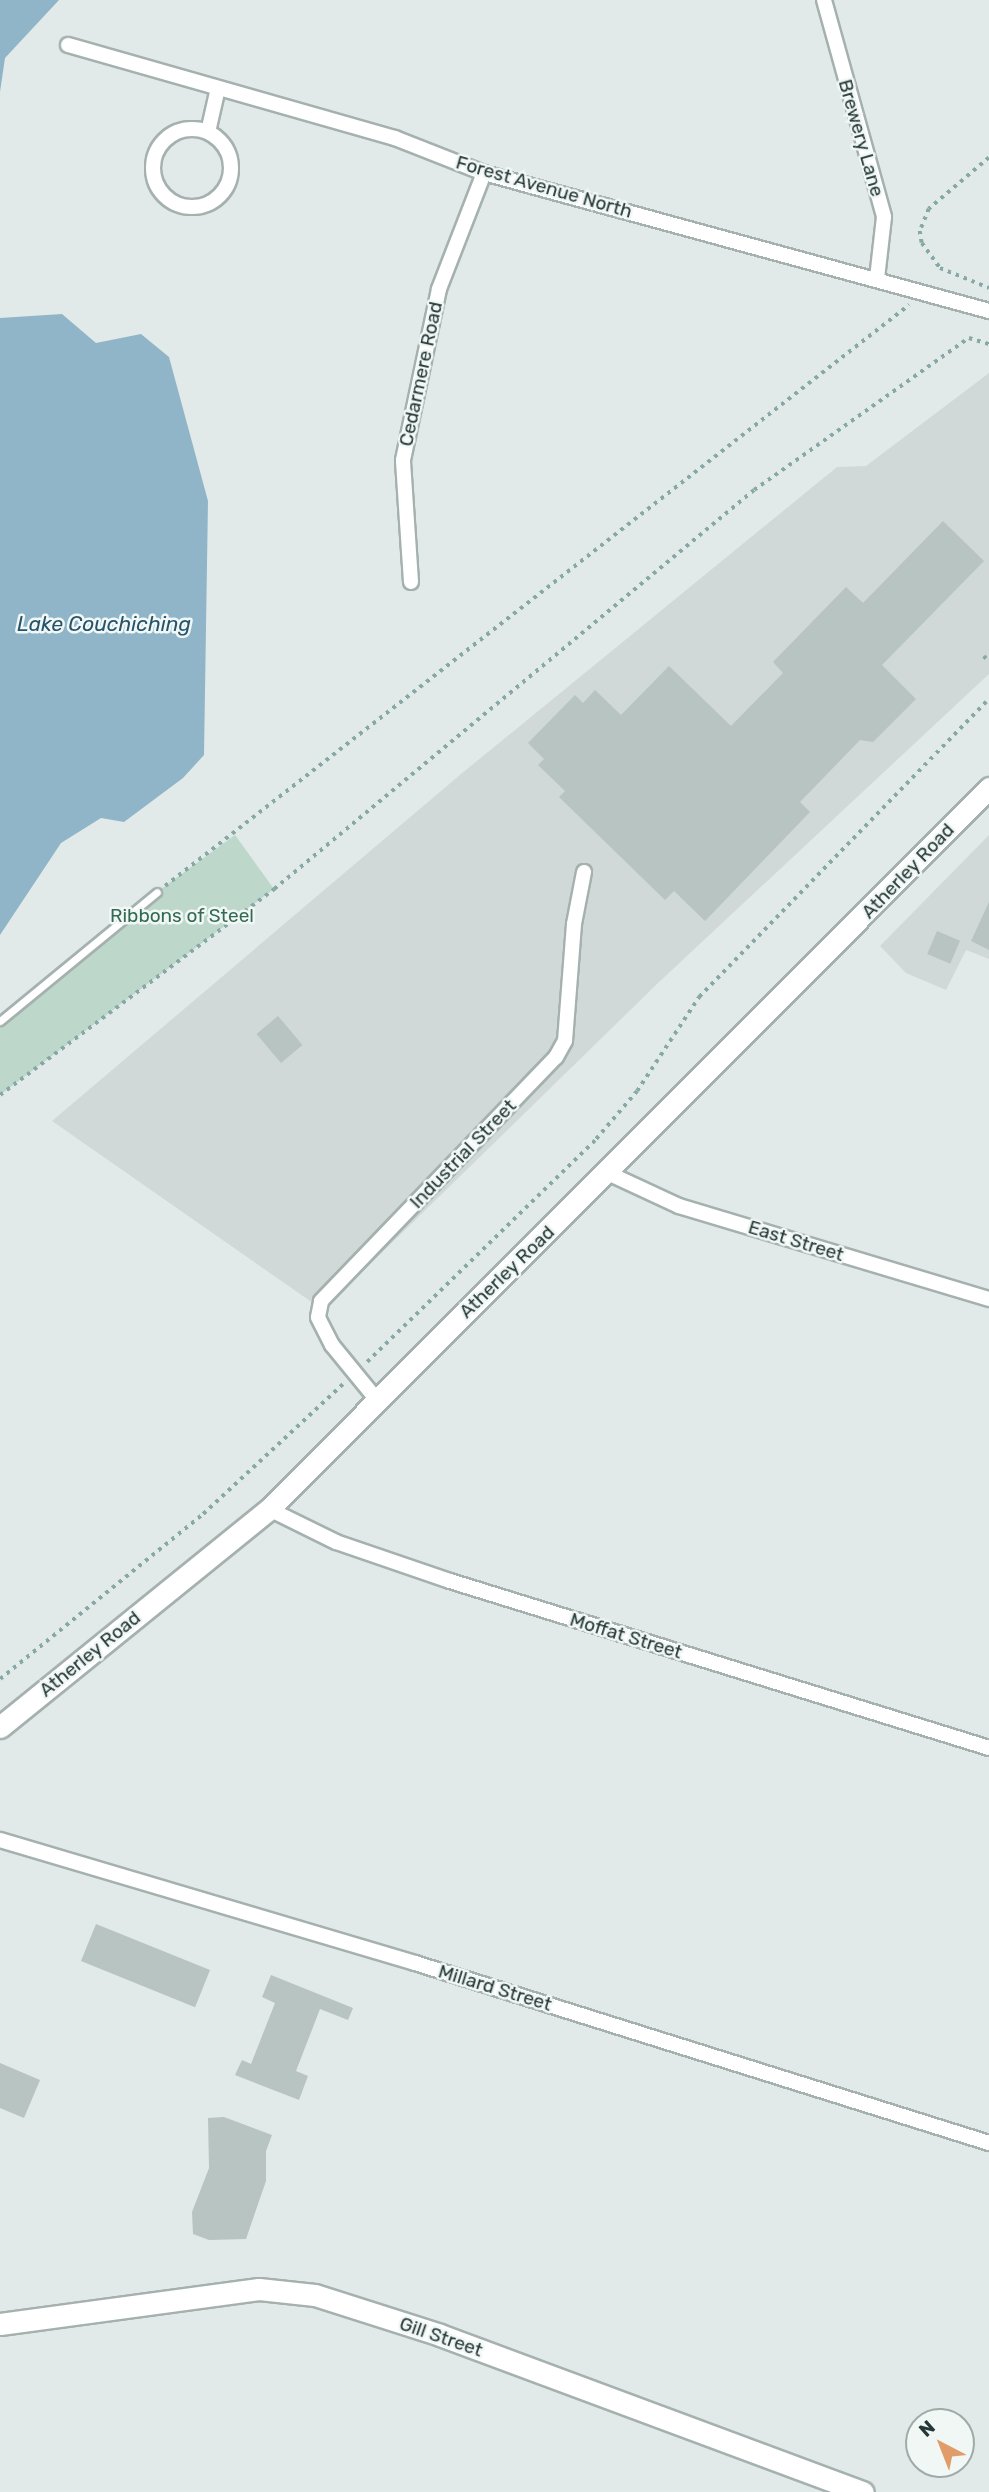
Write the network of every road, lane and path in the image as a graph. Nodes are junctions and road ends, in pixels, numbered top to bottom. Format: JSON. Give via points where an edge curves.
{"nodes":[{"id":1,"x":824,"y":0,"type":"edge"},
{"id":2,"x":68,"y":44,"type":"dead end"},
{"id":3,"x":218,"y":88,"type":"junction"},
{"id":4,"x":208,"y":132,"type":"junction"},
{"id":5,"x":989,"y":158,"type":"edge"},
{"id":6,"x":484,"y":173,"type":"junction"},
{"id":7,"x":877,"y":278,"type":"junction"},
{"id":8,"x":989,"y":288,"type":"edge"},
{"id":9,"x":924,"y":293,"type":"junction"},
{"id":10,"x":989,"y":311,"type":"edge"},
{"id":11,"x":989,"y":344,"type":"edge"},
{"id":12,"x":411,"y":582,"type":"dead end"},
{"id":13,"x":984,"y":656,"type":"dead end"},
{"id":14,"x":989,"y":662,"type":"edge"},
{"id":15,"x":989,"y":699,"type":"edge"},
{"id":16,"x":989,"y":788,"type":"edge"},
{"id":17,"x":584,"y":872,"type":"dead end"},
{"id":18,"x":157,"y":892,"type":"joint"},
{"id":19,"x":0,"y":1021,"type":"edge"},
{"id":20,"x":0,"y":1095,"type":"edge"},
{"id":21,"x":608,"y":1173,"type":"junction"},
{"id":22,"x":988,"y":1295,"type":"edge"},
{"id":23,"x":355,"y":1373,"type":"junction"},
{"id":24,"x":377,"y":1400,"type":"junction"},
{"id":25,"x":269,"y":1509,"type":"junction"},
{"id":26,"x":0,"y":1679,"type":"edge"},
{"id":27,"x":0,"y":1727,"type":"edge"},
{"id":28,"x":989,"y":1748,"type":"edge"},
{"id":29,"x":0,"y":1840,"type":"edge"},
{"id":30,"x":989,"y":2143,"type":"edge"},
{"id":31,"x":0,"y":2324,"type":"edge"},
{"id":32,"x":863,"y":2492,"type":"edge"}],
"edges":[{"from":1,"to":7,"type":"street","name":"Brewery Lane","via":[[884,217]]},
{"from":2,"to":3,"type":"street","name":"Forest Avenue North"},
{"from":3,"to":4,"type":"street"},
{"from":3,"to":6,"type":"street","name":"Forest Avenue North","via":[[395,138]]},
{"from":4,"to":4,"type":"street","via":[[183,129],[161,142],[155,153],[152,166],[159,190],[180,206],[193,208],[218,198],[231,175],[227,149]]},
{"from":5,"to":8,"type":"path","via":[[929,208],[920,231],[922,243],[940,268]]},
{"from":6,"to":7,"type":"street","name":"Forest Avenue North"},
{"from":6,"to":12,"type":"street","name":"Cedarmere Road","via":[[439,289],[402,460]]},
{"from":7,"to":9,"type":"street","name":"Forest Avenue North"},
{"from":9,"to":10,"type":"street","name":"Forest Avenue North"},
{"from":9,"to":18,"type":"path"},
{"from":11,"to":20,"type":"path","via":[[969,338],[754,490],[274,889]]},
{"from":13,"to":14,"type":"path"},
{"from":15,"to":23,"type":"path","via":[[699,997],[637,1091],[596,1139]]},
{"from":16,"to":21,"type":"main road","name":"Atherley Road"},
{"from":17,"to":23,"type":"street","name":"Industrial Street","via":[[574,924],[565,1041],[556,1057],[321,1301],[321,1324]]},
{"from":18,"to":19,"type":"lane"},
{"from":21,"to":22,"type":"street","name":"East Street","via":[[679,1206]]},
{"from":21,"to":24,"type":"main road","name":"Atherley Road"},
{"from":23,"to":24,"type":"street","name":"Industrial Street"},
{"from":23,"to":26,"type":"path","via":[[203,1514]]},
{"from":24,"to":25,"type":"main road","name":"Atherley Road"},
{"from":25,"to":27,"type":"main road","name":"Atherley Road"},
{"from":25,"to":28,"type":"street","name":"Moffat Street","via":[[336,1542],[450,1581]]},
{"from":29,"to":30,"type":"street","name":"Millard Street","via":[[415,1963]]},
{"from":31,"to":32,"type":"main road","name":"Gill Street","via":[[259,2289],[315,2295],[440,2335]]}]}
